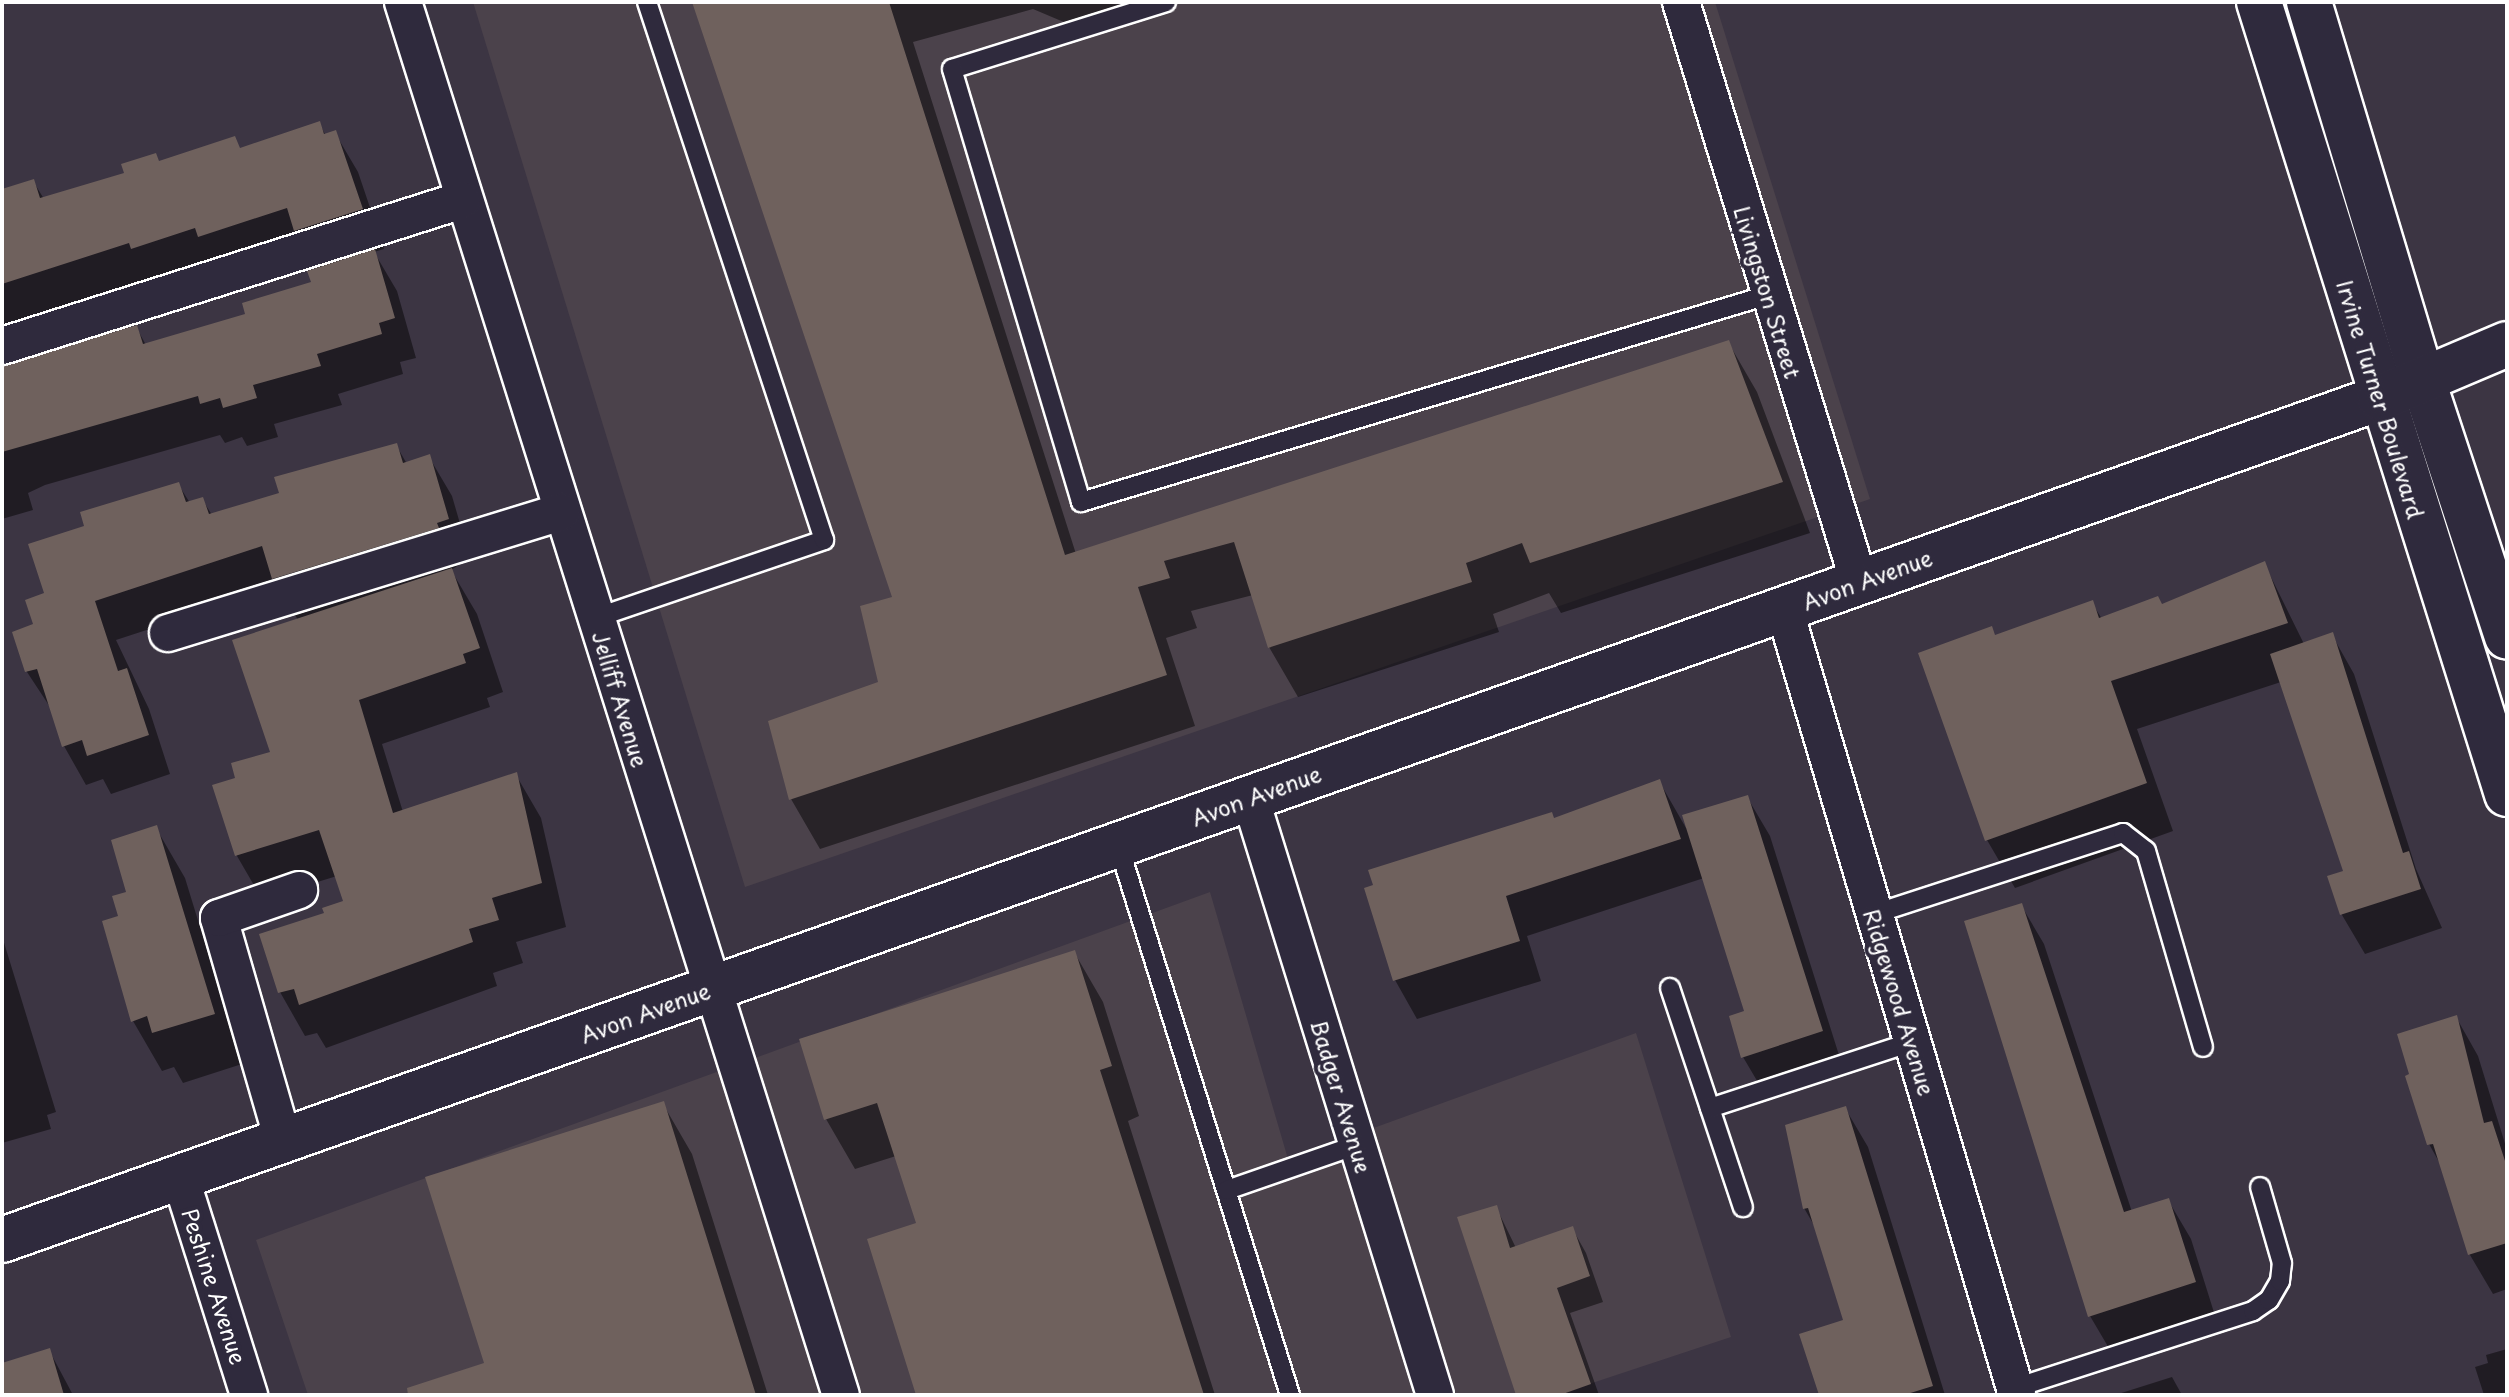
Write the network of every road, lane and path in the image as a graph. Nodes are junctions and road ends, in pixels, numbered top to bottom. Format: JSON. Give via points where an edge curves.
{"nodes":[{"id":1,"x":403,"y":2,"type":"edge"},
{"id":2,"x":647,"y":2,"type":"edge"},
{"id":3,"x":1166,"y":2,"type":"edge"},
{"id":4,"x":1681,"y":2,"type":"edge"},
{"id":5,"x":2259,"y":2,"type":"edge"},
{"id":6,"x":2309,"y":2,"type":"edge"},
{"id":7,"x":461,"y":200,"type":"junction"},
{"id":8,"x":1768,"y":295,"type":"junction"},
{"id":9,"x":2507,"y":344,"type":"edge"},
{"id":10,"x":2,"y":346,"type":"edge"},
{"id":11,"x":2423,"y":381,"type":"junction"},
{"id":12,"x":2380,"y":398,"type":"junction"},
{"id":13,"x":562,"y":512,"type":"junction"},
{"id":14,"x":1859,"y":582,"type":"junction"},
{"id":15,"x":1784,"y":608,"type":"junction"},
{"id":16,"x":595,"y":618,"type":"junction"},
{"id":17,"x":168,"y":633,"type":"dead end"},
{"id":18,"x":2507,"y":637,"type":"edge"},
{"id":19,"x":2507,"y":794,"type":"edge"},
{"id":20,"x":1250,"y":797,"type":"junction"},
{"id":21,"x":1118,"y":844,"type":"junction"},
{"id":22,"x":299,"y":890,"type":"dead end"},
{"id":23,"x":1874,"y":914,"type":"junction"},
{"id":24,"x":712,"y":988,"type":"junction"},
{"id":25,"x":1670,"y":988,"type":"dead end"},
{"id":26,"x":1912,"y":1042,"type":"junction"},
{"id":27,"x":2203,"y":1047,"type":"dead end"},
{"id":28,"x":1710,"y":1108,"type":"junction"},
{"id":29,"x":283,"y":1140,"type":"junction"},
{"id":30,"x":1357,"y":1145,"type":"junction"},
{"id":31,"x":180,"y":1176,"type":"junction"},
{"id":32,"x":2260,"y":1187,"type":"dead end"},
{"id":33,"x":1227,"y":1190,"type":"junction"},
{"id":34,"x":1743,"y":1207,"type":"dead end"},
{"id":35,"x":2,"y":1240,"type":"edge"},
{"id":36,"x":2016,"y":1391,"type":"edge"},
{"id":37,"x":249,"y":1395,"type":"edge"},
{"id":38,"x":841,"y":1395,"type":"edge"},
{"id":39,"x":1290,"y":1395,"type":"edge"},
{"id":40,"x":1435,"y":1395,"type":"edge"}],
"edges":[{"from":1,"to":7,"type":"street","name":"Jelliff Avenue"},
{"from":2,"to":16,"type":"lane","via":[[824,540]]},
{"from":3,"to":8,"type":"lane","via":[[952,69],[1081,502]]},
{"from":4,"to":8,"type":"street","name":"Livingston Street"},
{"from":5,"to":12,"type":"street","name":"Irvine Turner Boulevard"},
{"from":6,"to":11,"type":"street","name":"Irvine Turner Boulevard"},
{"from":7,"to":10,"type":"street"},
{"from":7,"to":13,"type":"street","name":"Jelliff Avenue"},
{"from":8,"to":14,"type":"street","name":"Livingston Street"},
{"from":9,"to":11,"type":"street","name":"Avon Avenue"},
{"from":11,"to":12,"type":"street","name":"Avon Avenue"},
{"from":11,"to":18,"type":"street","name":"Irvine Turner Boulevard"},
{"from":12,"to":14,"type":"street","name":"Avon Avenue"},
{"from":12,"to":19,"type":"street","name":"Irvine Turner Boulevard"},
{"from":13,"to":16,"type":"street","name":"Jelliff Avenue"},
{"from":13,"to":17,"type":"street"},
{"from":14,"to":15,"type":"street","name":"Avon Avenue"},
{"from":15,"to":20,"type":"street","name":"Avon Avenue"},
{"from":15,"to":23,"type":"street","name":"Ridgewood Avenue"},
{"from":16,"to":24,"type":"street","name":"Jelliff Avenue"},
{"from":20,"to":21,"type":"street","name":"Avon Avenue"},
{"from":20,"to":30,"type":"street","name":"Badger Avenue"},
{"from":21,"to":24,"type":"street","name":"Avon Avenue"},
{"from":21,"to":33,"type":"lane"},
{"from":22,"to":29,"type":"street","via":[[219,918]]},
{"from":23,"to":26,"type":"street","name":"Ridgewood Avenue"},
{"from":23,"to":27,"type":"lane","via":[[2123,833],[2146,851]]},
{"from":24,"to":29,"type":"street","name":"Avon Avenue"},
{"from":24,"to":38,"type":"street","name":"Jelliff Avenue"},
{"from":25,"to":28,"type":"lane"},
{"from":26,"to":28,"type":"lane"},
{"from":26,"to":36,"type":"street","name":"Ridgewood Avenue"},
{"from":28,"to":34,"type":"lane"},
{"from":29,"to":31,"type":"street","name":"Avon Avenue"},
{"from":30,"to":33,"type":"lane"},
{"from":30,"to":40,"type":"street","name":"Badger Avenue"},
{"from":31,"to":35,"type":"street","name":"Avon Avenue"},
{"from":31,"to":37,"type":"street","name":"Peshine Avenue"},
{"from":32,"to":36,"type":"lane","via":[[2282,1263],[2269,1300],[2253,1311]]},
{"from":33,"to":39,"type":"lane"}]}
